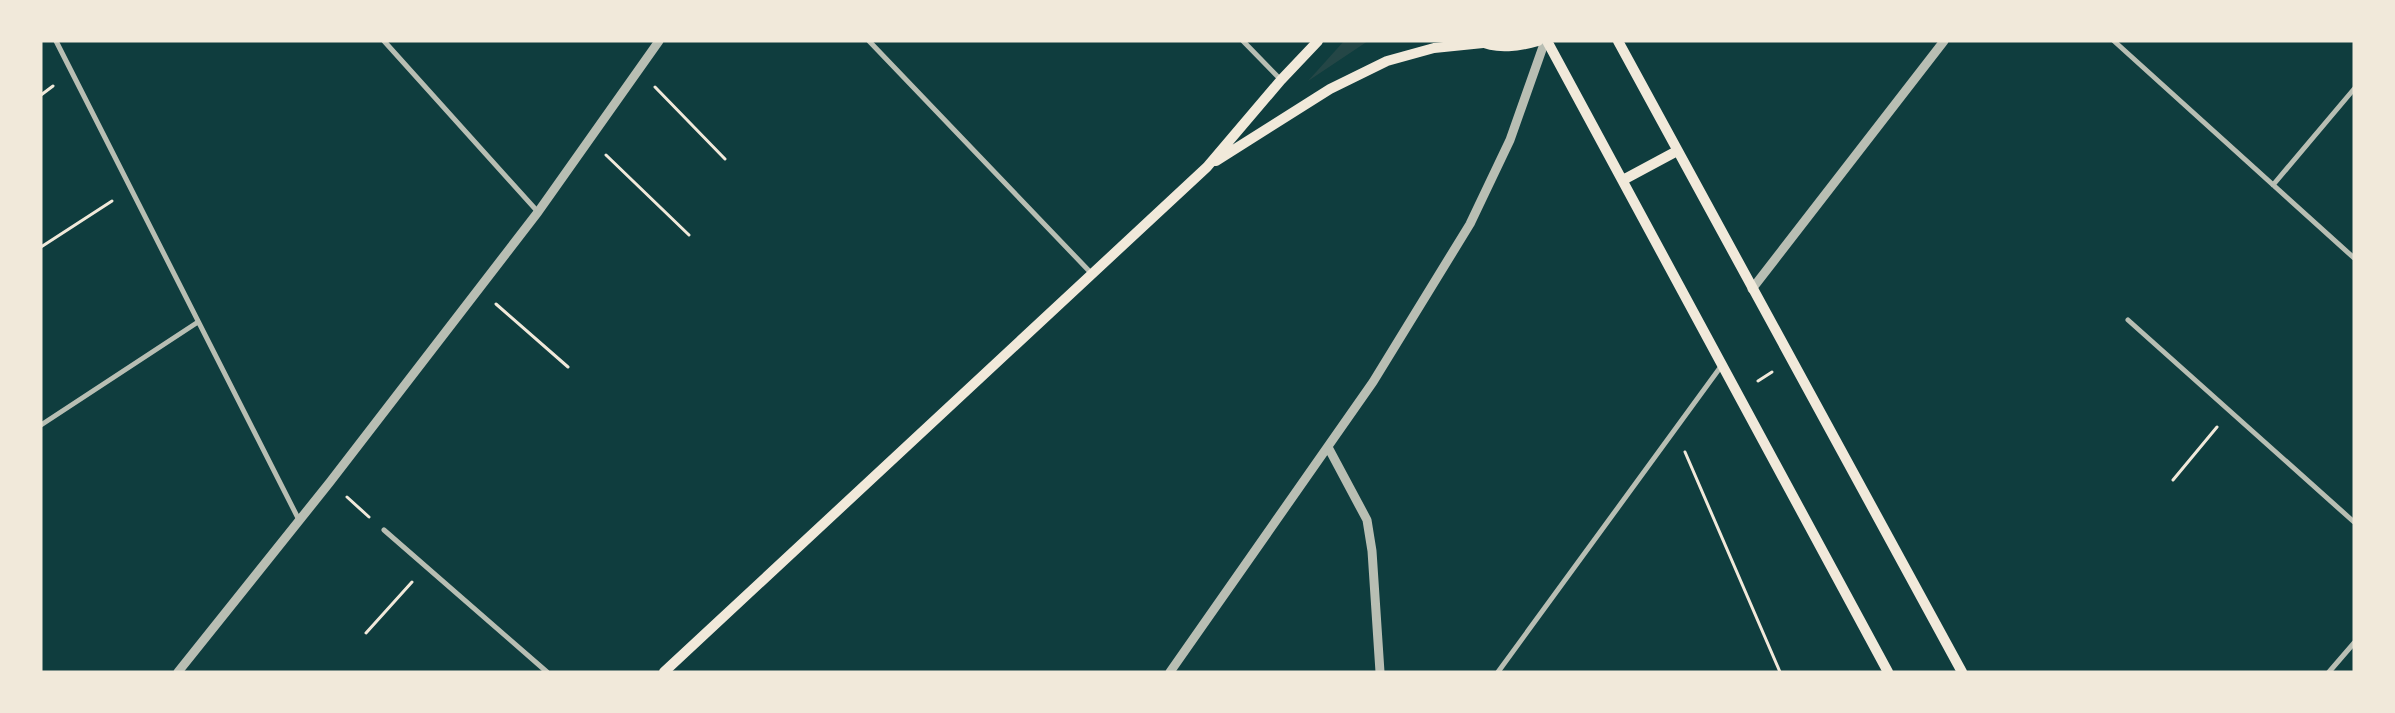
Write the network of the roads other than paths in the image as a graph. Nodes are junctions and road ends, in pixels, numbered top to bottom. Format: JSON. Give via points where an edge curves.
{"nodes":[{"id":1,"x":56,"y":41,"type":"edge"},
{"id":2,"x":384,"y":41,"type":"edge"},
{"id":3,"x":659,"y":41,"type":"edge"},
{"id":4,"x":869,"y":41,"type":"edge"},
{"id":5,"x":1242,"y":41,"type":"edge"},
{"id":6,"x":1318,"y":41,"type":"edge"},
{"id":7,"x":1538,"y":41,"type":"edge"},
{"id":8,"x":1546,"y":41,"type":"edge"},
{"id":9,"x":1618,"y":41,"type":"edge"},
{"id":10,"x":1944,"y":41,"type":"edge"},
{"id":11,"x":2114,"y":41,"type":"edge"},
{"id":12,"x":1481,"y":42,"type":"edge"},
{"id":13,"x":1281,"y":80,"type":"junction"},
{"id":14,"x":2354,"y":89,"type":"edge"},
{"id":15,"x":1677,"y":151,"type":"junction"},
{"id":16,"x":1207,"y":167,"type":"junction"},
{"id":17,"x":1623,"y":180,"type":"junction"},
{"id":18,"x":2273,"y":185,"type":"junction"},
{"id":19,"x":538,"y":212,"type":"junction"},
{"id":20,"x":2354,"y":258,"type":"edge"},
{"id":21,"x":1092,"y":274,"type":"junction"},
{"id":22,"x":1752,"y":289,"type":"junction"},
{"id":23,"x":2128,"y":320,"type":"dead end"},
{"id":24,"x":198,"y":322,"type":"junction"},
{"id":25,"x":1722,"y":365,"type":"junction"},
{"id":26,"x":41,"y":424,"type":"edge"},
{"id":27,"x":1328,"y":447,"type":"junction"},
{"id":28,"x":299,"y":520,"type":"junction"},
{"id":29,"x":2354,"y":522,"type":"edge"},
{"id":30,"x":384,"y":530,"type":"road end"},
{"id":31,"x":2354,"y":643,"type":"edge"},
{"id":32,"x":1500,"y":670,"type":"edge"},
{"id":33,"x":178,"y":672,"type":"edge"},
{"id":34,"x":547,"y":672,"type":"edge"},
{"id":35,"x":664,"y":672,"type":"edge"},
{"id":36,"x":1170,"y":672,"type":"edge"},
{"id":37,"x":1380,"y":672,"type":"edge"},
{"id":38,"x":1888,"y":672,"type":"edge"},
{"id":39,"x":1962,"y":672,"type":"edge"},
{"id":40,"x":2329,"y":672,"type":"edge"}],
"edges":[{"from":1,"to":24,"type":"street"},
{"from":2,"to":19,"type":"street"},
{"from":3,"to":19,"type":"street"},
{"from":4,"to":21,"type":"street"},
{"from":5,"to":13,"type":"street"},
{"from":6,"to":13,"type":"main road"},
{"from":7,"to":12,"type":"main road","via":[[1504,46]]},
{"from":8,"to":17,"type":"main road"},
{"from":8,"to":27,"type":"street","via":[[1510,140],[1470,224],[1373,382]]},
{"from":9,"to":15,"type":"main road"},
{"from":10,"to":22,"type":"street"},
{"from":11,"to":18,"type":"street"},
{"from":12,"to":16,"type":"main road","via":[[1434,48],[1387,61],[1330,89]]},
{"from":13,"to":16,"type":"main road"},
{"from":14,"to":18,"type":"street"},
{"from":15,"to":17,"type":"main road"},
{"from":15,"to":22,"type":"main road"},
{"from":16,"to":21,"type":"main road"},
{"from":17,"to":25,"type":"main road"},
{"from":18,"to":20,"type":"street"},
{"from":19,"to":28,"type":"street"},
{"from":21,"to":35,"type":"main road"},
{"from":22,"to":39,"type":"main road"},
{"from":23,"to":29,"type":"street"},
{"from":24,"to":26,"type":"street"},
{"from":24,"to":28,"type":"street"},
{"from":25,"to":32,"type":"street"},
{"from":25,"to":38,"type":"main road"},
{"from":27,"to":36,"type":"street"},
{"from":27,"to":37,"type":"street","via":[[1366,520],[1372,551]]},
{"from":28,"to":33,"type":"street"},
{"from":30,"to":34,"type":"street"},
{"from":31,"to":40,"type":"street"}]}
